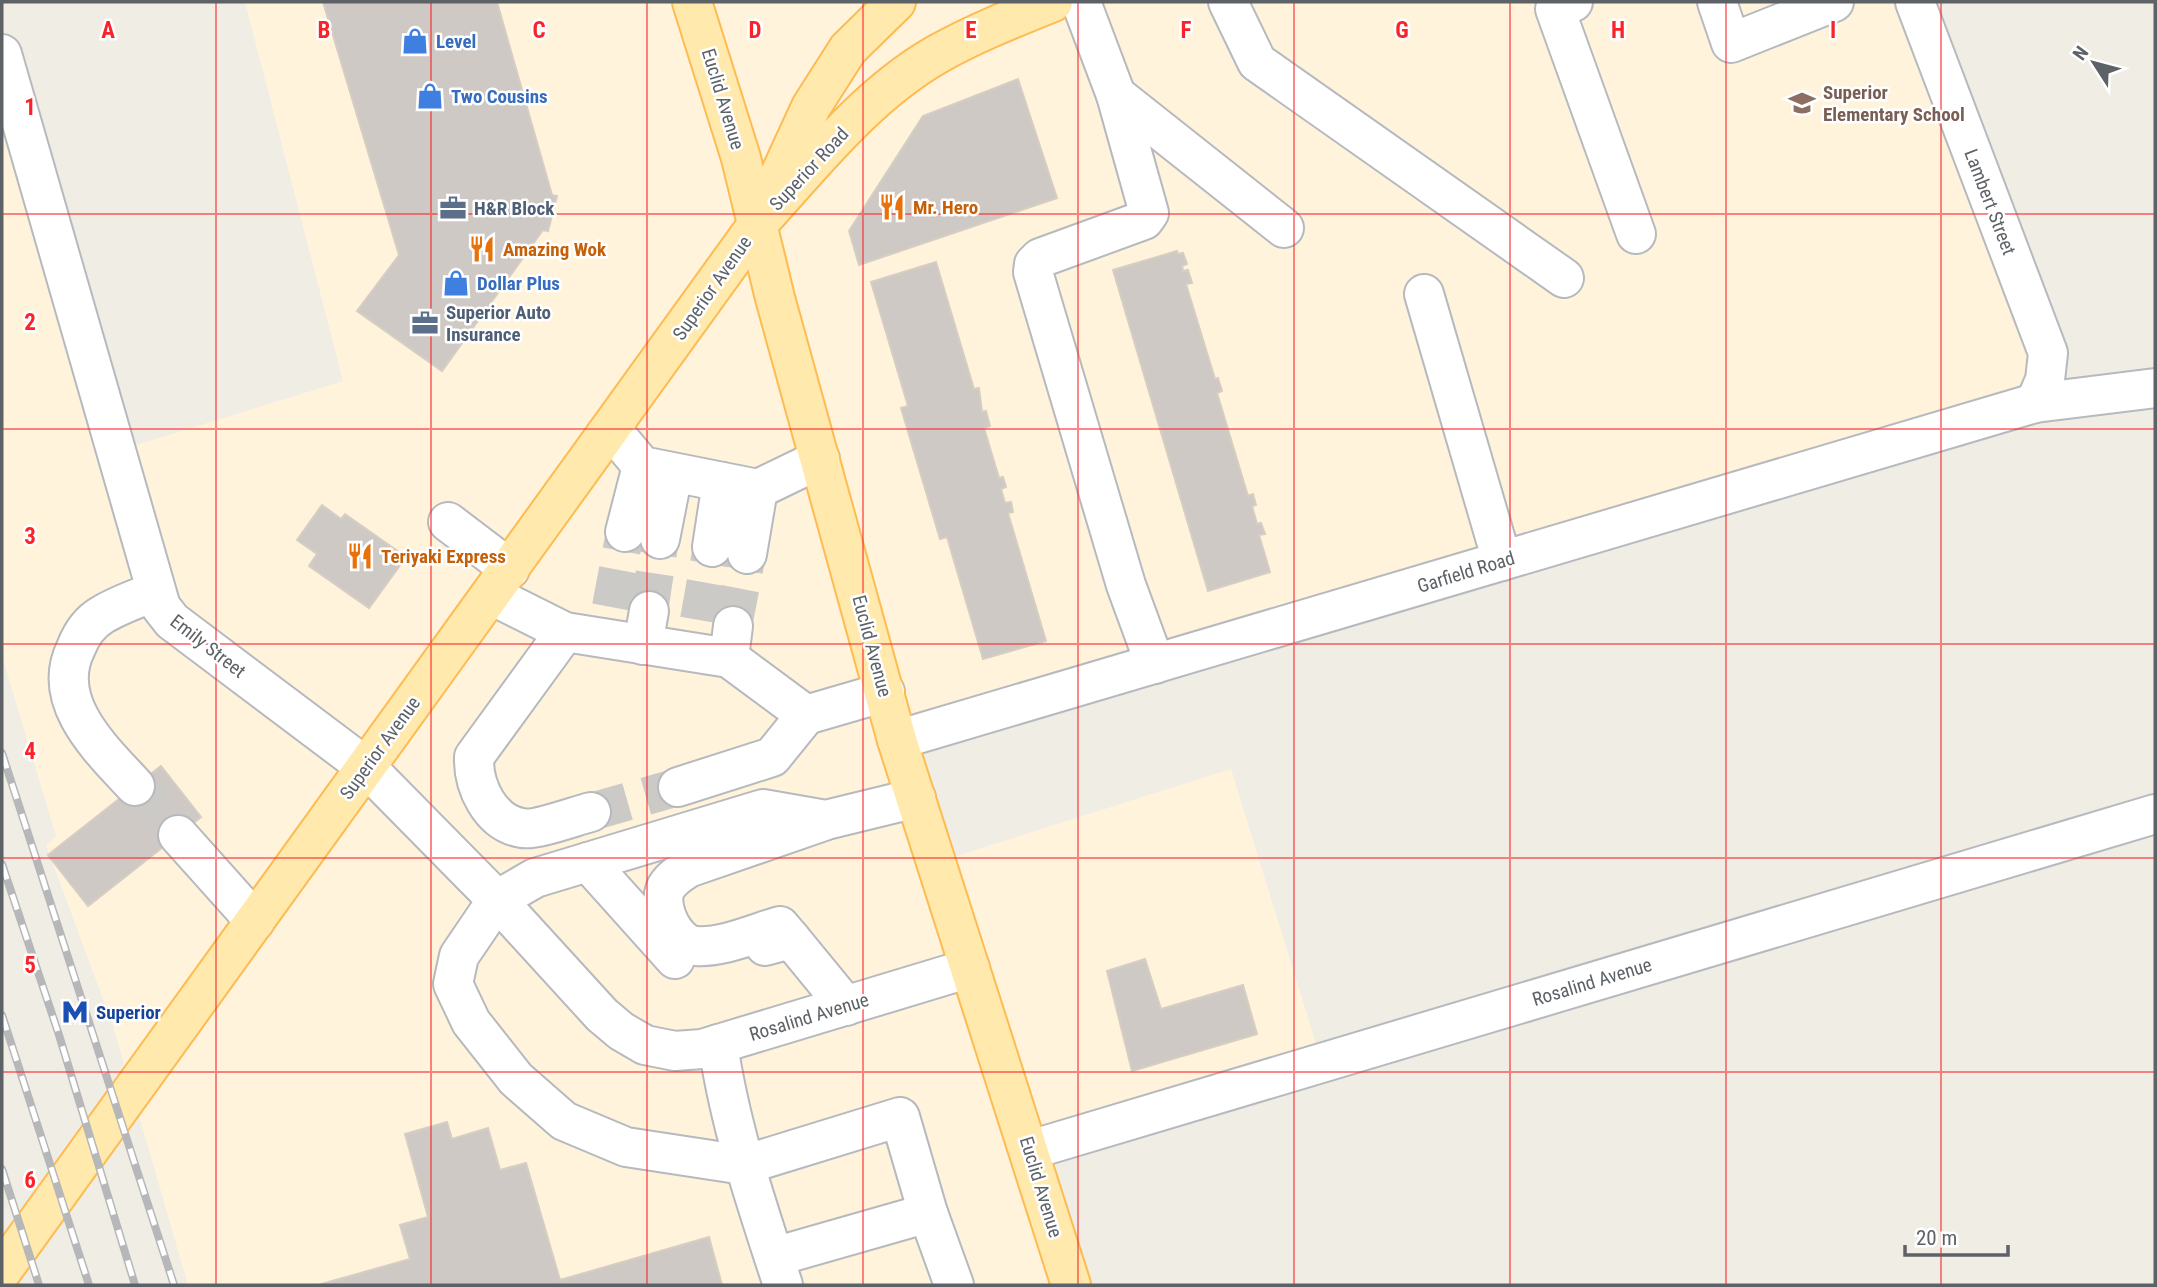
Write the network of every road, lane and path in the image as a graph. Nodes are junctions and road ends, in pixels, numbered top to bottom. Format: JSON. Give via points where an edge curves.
{"nodes":[{"id":1,"x":692,"y":2,"type":"edge"},
{"id":2,"x":896,"y":2,"type":"edge"},
{"id":3,"x":1053,"y":2,"type":"edge"},
{"id":4,"x":1082,"y":2,"type":"edge"},
{"id":5,"x":1228,"y":2,"type":"edge"},
{"id":6,"x":1573,"y":2,"type":"edge"},
{"id":7,"x":1717,"y":2,"type":"edge"},
{"id":8,"x":1834,"y":2,"type":"edge"},
{"id":9,"x":1915,"y":2,"type":"edge"},
{"id":10,"x":2,"y":54,"type":"edge"},
{"id":11,"x":1116,"y":95,"type":"junction"},
{"id":12,"x":757,"y":225,"type":"junction"},
{"id":13,"x":1284,"y":228,"type":"dead end"},
{"id":14,"x":1636,"y":234,"type":"dead end"},
{"id":15,"x":1564,"y":278,"type":"dead end"},
{"id":16,"x":1424,"y":294,"type":"dead end"},
{"id":17,"x":2155,"y":387,"type":"edge"},
{"id":18,"x":2035,"y":403,"type":"junction"},
{"id":19,"x":611,"y":429,"type":"junction"},
{"id":20,"x":820,"y":459,"type":"junction"},
{"id":21,"x":657,"y":469,"type":"junction"},
{"id":22,"x":740,"y":485,"type":"junction"},
{"id":23,"x":448,"y":522,"type":"dead end"},
{"id":24,"x":642,"y":536,"type":"tunnel mouth"},
{"id":25,"x":729,"y":551,"type":"tunnel mouth"},
{"id":26,"x":1502,"y":561,"type":"junction"},
{"id":27,"x":501,"y":582,"type":"junction"},
{"id":28,"x":156,"y":591,"type":"junction"},
{"id":29,"x":565,"y":632,"type":"junction"},
{"id":30,"x":1155,"y":664,"type":"junction"},
{"id":31,"x":885,"y":692,"type":"junction"},
{"id":32,"x":806,"y":715,"type":"junction"},
{"id":33,"x":897,"y":740,"type":"junction"},
{"id":34,"x":366,"y":767,"type":"junction"},
{"id":35,"x":135,"y":786,"type":"tunnel mouth"},
{"id":36,"x":678,"y":786,"type":"tunnel mouth"},
{"id":37,"x":916,"y":798,"type":"junction"},
{"id":38,"x":591,"y":811,"type":"tunnel mouth"},
{"id":39,"x":2155,"y":814,"type":"edge"},
{"id":40,"x":826,"y":820,"type":"junction"},
{"id":41,"x":178,"y":835,"type":"tunnel mouth"},
{"id":42,"x":588,"y":862,"type":"junction"},
{"id":43,"x":497,"y":900,"type":"junction"},
{"id":44,"x":255,"y":921,"type":"junction"},
{"id":45,"x":791,"y":939,"type":"junction"},
{"id":46,"x":970,"y":968,"type":"junction"},
{"id":47,"x":846,"y":1006,"type":"junction"},
{"id":48,"x":718,"y":1044,"type":"junction"},
{"id":49,"x":645,"y":1045,"type":"joint"},
{"id":50,"x":1030,"y":1150,"type":"junction"},
{"id":51,"x":744,"y":1165,"type":"junction"},
{"id":52,"x":928,"y":1213,"type":"junction"},
{"id":53,"x":2,"y":1271,"type":"edge"},
{"id":54,"x":779,"y":1271,"type":"edge"},
{"id":55,"x":954,"y":1285,"type":"edge"},
{"id":56,"x":1072,"y":1285,"type":"edge"}],
"edges":[{"from":1,"to":12,"type":"main road","name":"Euclid Avenue"},
{"from":2,"to":12,"type":"main road","name":"Superior Road","via":[[848,49],[811,107]]},
{"from":3,"to":12,"type":"main road","name":"Superior Road","via":[[934,57],[889,89],[840,134]]},
{"from":4,"to":11,"type":"street"},
{"from":5,"to":15,"type":"street","via":[[1257,61]]},
{"from":6,"to":14,"type":"street","via":[[1555,9]]},
{"from":7,"to":8,"type":"street","via":[[1731,43]]},
{"from":9,"to":18,"type":"street","name":"Lambert Street","via":[[2048,353],[2045,380]]},
{"from":10,"to":28,"type":"street","name":"Emily Street"},
{"from":11,"to":13,"type":"street"},
{"from":11,"to":30,"type":"street","via":[[1148,218],[1040,258],[1033,272],[1126,585]]},
{"from":12,"to":19,"type":"main road","name":"Superior Avenue"},
{"from":12,"to":20,"type":"main road","name":"Euclid Avenue"},
{"from":16,"to":26,"type":"street"},
{"from":17,"to":18,"type":"street","name":"Garfield Road"},
{"from":18,"to":26,"type":"street","name":"Garfield Road"},
{"from":19,"to":21,"type":"street"},
{"from":19,"to":27,"type":"main road","name":"Superior Avenue"},
{"from":20,"to":22,"type":"street"},
{"from":20,"to":31,"type":"main road","name":"Euclid Avenue"},
{"from":21,"to":22,"type":"street"},
{"from":21,"to":24,"type":"street"},
{"from":22,"to":25,"type":"street"},
{"from":23,"to":27,"type":"street"},
{"from":26,"to":30,"type":"street","name":"Garfield Road"},
{"from":27,"to":29,"type":"street"},
{"from":27,"to":34,"type":"main road","name":"Superior Avenue"},
{"from":28,"to":34,"type":"street","name":"Emily Street","via":[[172,621]]},
{"from":28,"to":35,"type":"street","via":[[101,615],[82,634],[71,657],[75,712]]},
{"from":29,"to":32,"type":"street","via":[[608,623],[714,639]]},
{"from":29,"to":38,"type":"street","via":[[474,757],[473,775],[484,799],[502,820],[523,829]]},
{"from":30,"to":33,"type":"street","name":"Garfield Road"},
{"from":31,"to":32,"type":"street"},
{"from":31,"to":33,"type":"main road","name":"Euclid Avenue"},
{"from":32,"to":36,"type":"street","via":[[772,757]]},
{"from":33,"to":37,"type":"main road","name":"Euclid Avenue"},
{"from":34,"to":43,"type":"street","name":"Emily Street"},
{"from":34,"to":44,"type":"main road","name":"Superior Avenue"},
{"from":37,"to":40,"type":"street"},
{"from":37,"to":46,"type":"main road","name":"Euclid Avenue"},
{"from":39,"to":50,"type":"street","name":"Rosalind Avenue"},
{"from":40,"to":42,"type":"street","via":[[763,809]]},
{"from":40,"to":45,"type":"street","via":[[688,868],[672,878],[664,891],[670,924],[692,946],[780,926]]},
{"from":41,"to":44,"type":"street"},
{"from":42,"to":43,"type":"street","via":[[535,878]]},
{"from":42,"to":45,"type":"street","via":[[685,970]]},
{"from":43,"to":49,"type":"street","name":"Emily Street","via":[[601,1014]]},
{"from":43,"to":51,"type":"street","via":[[459,956],[453,984],[471,1022],[516,1079],[564,1121],[626,1147]]},
{"from":44,"to":53,"type":"main road","name":"Superior Avenue"},
{"from":45,"to":47,"type":"street"},
{"from":46,"to":47,"type":"street","name":"Rosalind Avenue"},
{"from":46,"to":50,"type":"main road","name":"Euclid Avenue"},
{"from":47,"to":48,"type":"street","name":"Rosalind Avenue"},
{"from":48,"to":49,"type":"street","name":"Rosalind Avenue","via":[[675,1051]]},
{"from":48,"to":51,"type":"street"},
{"from":50,"to":56,"type":"main road","name":"Euclid Avenue"},
{"from":51,"to":52,"type":"street","via":[[900,1118]]},
{"from":51,"to":54,"type":"street"},
{"from":52,"to":54,"type":"street"},
{"from":52,"to":55,"type":"street"}]}
